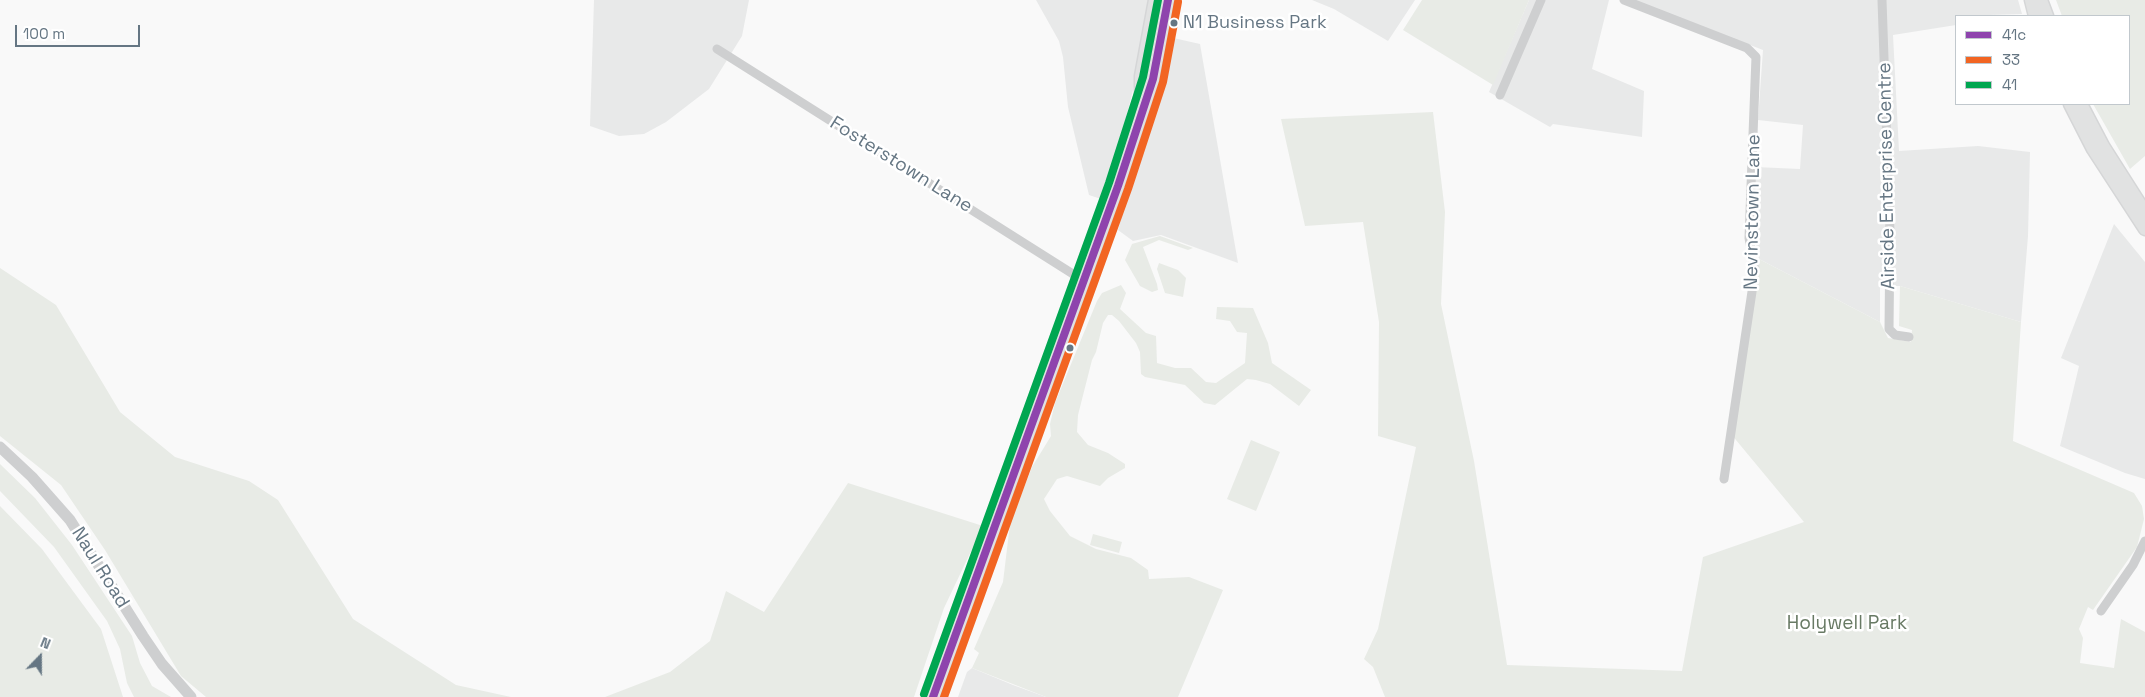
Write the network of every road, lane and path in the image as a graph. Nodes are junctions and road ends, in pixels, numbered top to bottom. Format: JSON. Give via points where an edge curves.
{"nodes":[{"id":1,"x":1155,"y":0,"type":"edge"},
{"id":2,"x":1168,"y":0,"type":"edge"},
{"id":3,"x":1541,"y":0,"type":"edge"},
{"id":4,"x":1624,"y":0,"type":"edge"},
{"id":5,"x":1882,"y":0,"type":"edge"},
{"id":6,"x":2031,"y":0,"type":"edge"},
{"id":7,"x":2041,"y":0,"type":"edge"},
{"id":8,"x":2035,"y":15,"type":"edge"},
{"id":9,"x":2047,"y":15,"type":"edge"},
{"id":10,"x":717,"y":49,"type":"dead end"},
{"id":11,"x":1500,"y":95,"type":"dead end"},
{"id":12,"x":2071,"y":105,"type":"edge"},
{"id":13,"x":2082,"y":105,"type":"edge"},
{"id":14,"x":1141,"y":112,"type":"junction"},
{"id":15,"x":2145,"y":212,"type":"edge"},
{"id":16,"x":2145,"y":229,"type":"edge"},
{"id":17,"x":1084,"y":281,"type":"junction"},
{"id":18,"x":1909,"y":337,"type":"dead end"},
{"id":19,"x":0,"y":447,"type":"edge"},
{"id":20,"x":1724,"y":480,"type":"dead end"},
{"id":21,"x":2145,"y":541,"type":"edge"},
{"id":22,"x":2101,"y":610,"type":"dead end"},
{"id":23,"x":191,"y":697,"type":"edge"},
{"id":24,"x":933,"y":697,"type":"edge"}],
"edges":[{"from":1,"to":14,"type":"main road","via":[[1142,76]]},
{"from":2,"to":14,"type":"main road","via":[[1153,79]]},
{"from":3,"to":11,"type":"street"},
{"from":4,"to":20,"type":"street","name":"Nevinstown Lane","via":[[1747,48],[1756,57],[1749,238],[1754,266],[1753,285]]},
{"from":5,"to":18,"type":"street","name":"Airside Enterprise Centre","via":[[1890,232],[1889,329],[1895,335]]},
{"from":6,"to":8,"type":"main road"},
{"from":7,"to":9,"type":"main road"},
{"from":10,"to":17,"type":"street","name":"Fosterstown Lane"},
{"from":12,"to":16,"type":"main road","via":[[2093,149]]},
{"from":13,"to":15,"type":"main road"},
{"from":14,"to":17,"type":"main road"},
{"from":17,"to":24,"type":"main road"},
{"from":19,"to":23,"type":"street","name":"Naul Road","via":[[70,520],[162,664]]},
{"from":21,"to":22,"type":"street"}]}
